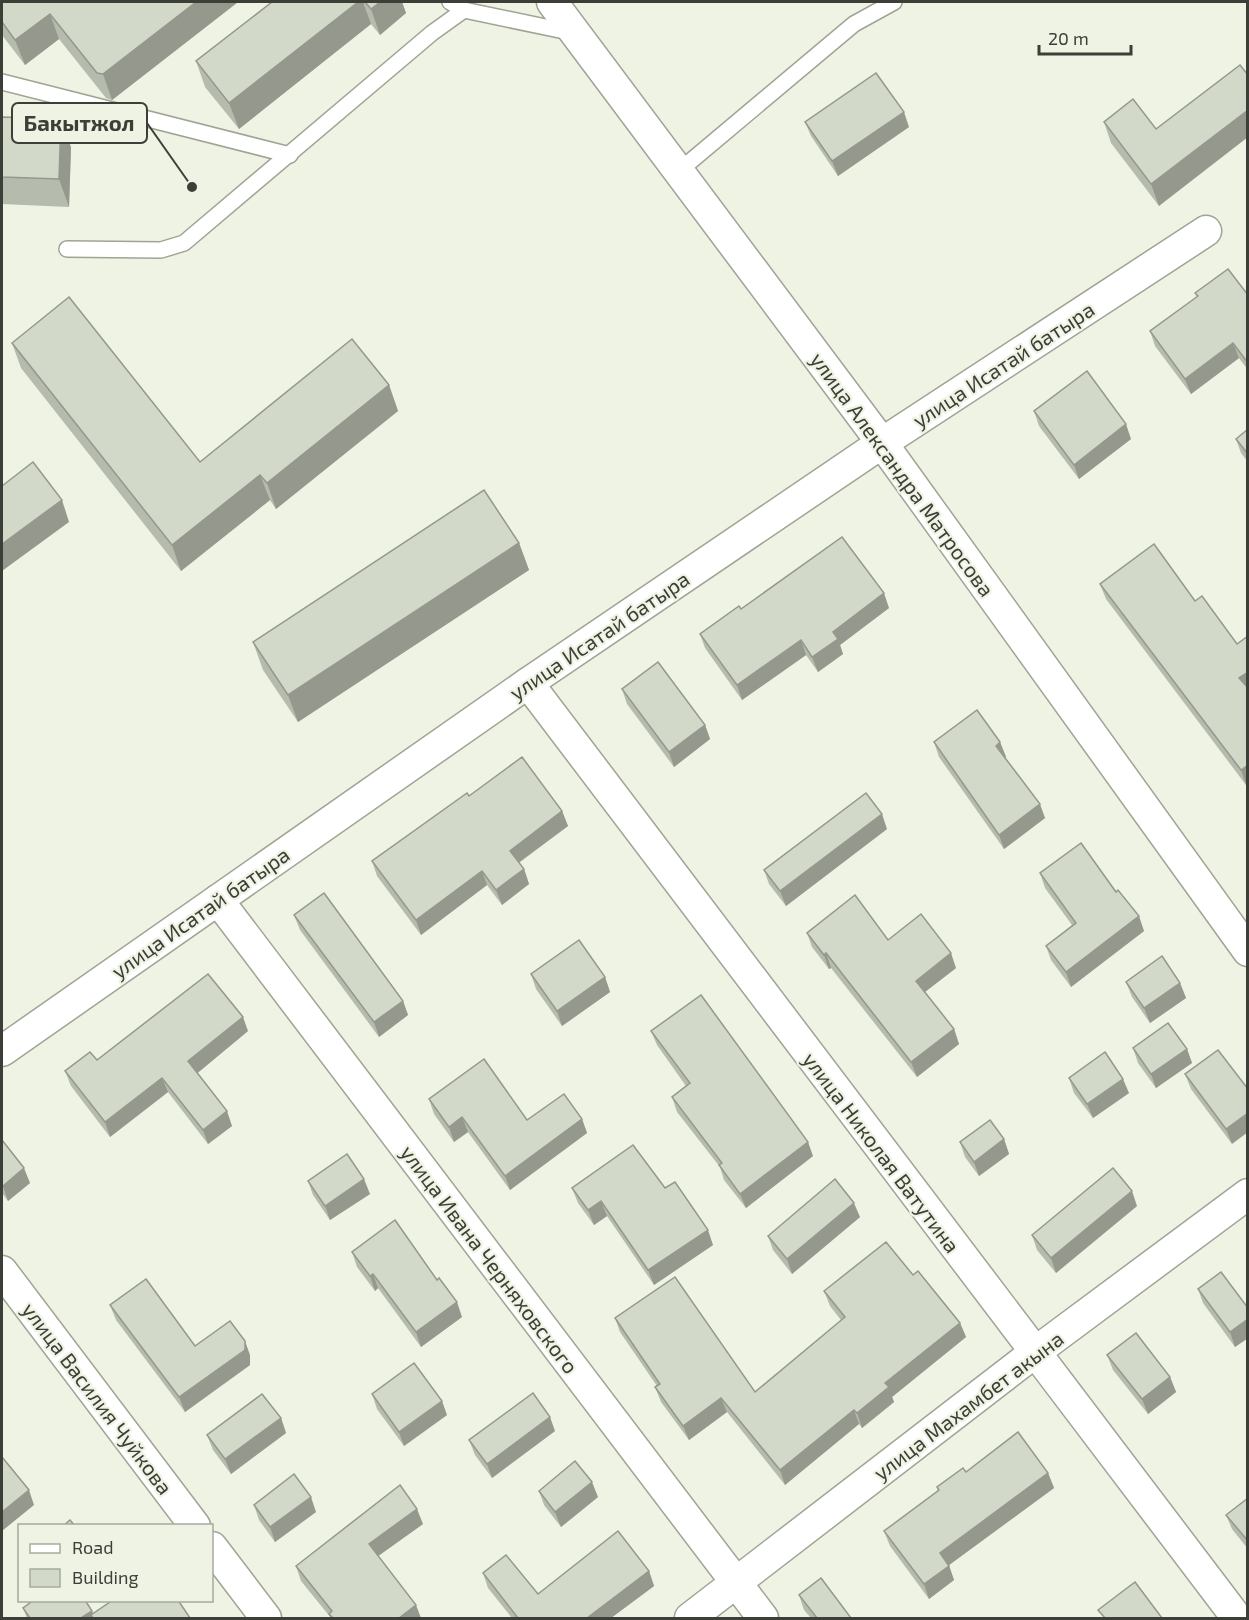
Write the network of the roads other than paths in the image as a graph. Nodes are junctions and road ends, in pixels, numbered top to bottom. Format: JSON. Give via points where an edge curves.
{"nodes":[{"id":1,"x":450,"y":2,"type":"edge"},
{"id":2,"x":552,"y":2,"type":"edge"},
{"id":3,"x":894,"y":2,"type":"edge"},
{"id":4,"x":464,"y":10,"type":"junction"},
{"id":5,"x":577,"y":34,"type":"junction"},
{"id":6,"x":2,"y":82,"type":"edge"},
{"id":7,"x":290,"y":155,"type":"junction"},
{"id":8,"x":679,"y":171,"type":"junction"},
{"id":9,"x":1206,"y":231,"type":"dead end"},
{"id":10,"x":67,"y":249,"type":"dead end"},
{"id":11,"x":882,"y":443,"type":"junction"},
{"id":12,"x":528,"y":683,"type":"junction"},
{"id":13,"x":218,"y":900,"type":"junction"},
{"id":14,"x":1248,"y":951,"type":"edge"},
{"id":15,"x":2,"y":1051,"type":"edge"},
{"id":16,"x":1248,"y":1194,"type":"edge"},
{"id":17,"x":2,"y":1271,"type":"edge"},
{"id":18,"x":1034,"y":1353,"type":"junction"},
{"id":19,"x":193,"y":1524,"type":"edge"},
{"id":20,"x":213,"y":1548,"type":"edge"},
{"id":21,"x":735,"y":1583,"type":"junction"},
{"id":22,"x":266,"y":1618,"type":"edge"},
{"id":23,"x":690,"y":1618,"type":"edge"},
{"id":24,"x":762,"y":1618,"type":"edge"},
{"id":25,"x":1237,"y":1618,"type":"edge"}],
"edges":[{"from":1,"to":4,"type":"lane"},
{"from":2,"to":5,"type":"street","name":"улица Александра Матросова"},
{"from":3,"to":8,"type":"lane","via":[[854,24]]},
{"from":4,"to":5,"type":"lane"},
{"from":4,"to":7,"type":"lane"},
{"from":5,"to":8,"type":"street","name":"улица Александра Матросова"},
{"from":6,"to":7,"type":"lane"},
{"from":7,"to":10,"type":"lane","via":[[184,243],[161,250]]},
{"from":8,"to":11,"type":"street","name":"улица Александра Матросова"},
{"from":9,"to":11,"type":"street","name":"улица Исатай батыра"},
{"from":11,"to":12,"type":"street","name":"улица Исатай батыра"},
{"from":11,"to":14,"type":"street","name":"улица Александра Матросова"},
{"from":12,"to":13,"type":"street","name":"улица Исатай батыра"},
{"from":12,"to":18,"type":"street","name":"улица Николая Ватутина"},
{"from":13,"to":15,"type":"street","name":"улица Исатай батыра"},
{"from":13,"to":21,"type":"street","name":"улица Ивана Черняховского"},
{"from":16,"to":18,"type":"street","name":"улица Махамбет акына"},
{"from":17,"to":19,"type":"street","name":"улица Василия Чуйкова"},
{"from":18,"to":21,"type":"street","name":"улица Махамбет акына"},
{"from":18,"to":25,"type":"street","name":"улица Николая Ватутина"},
{"from":20,"to":22,"type":"street"},
{"from":21,"to":23,"type":"street","name":"улица Махамбет акына"},
{"from":21,"to":24,"type":"street","name":"улица Ивана Черняховского"}]}
